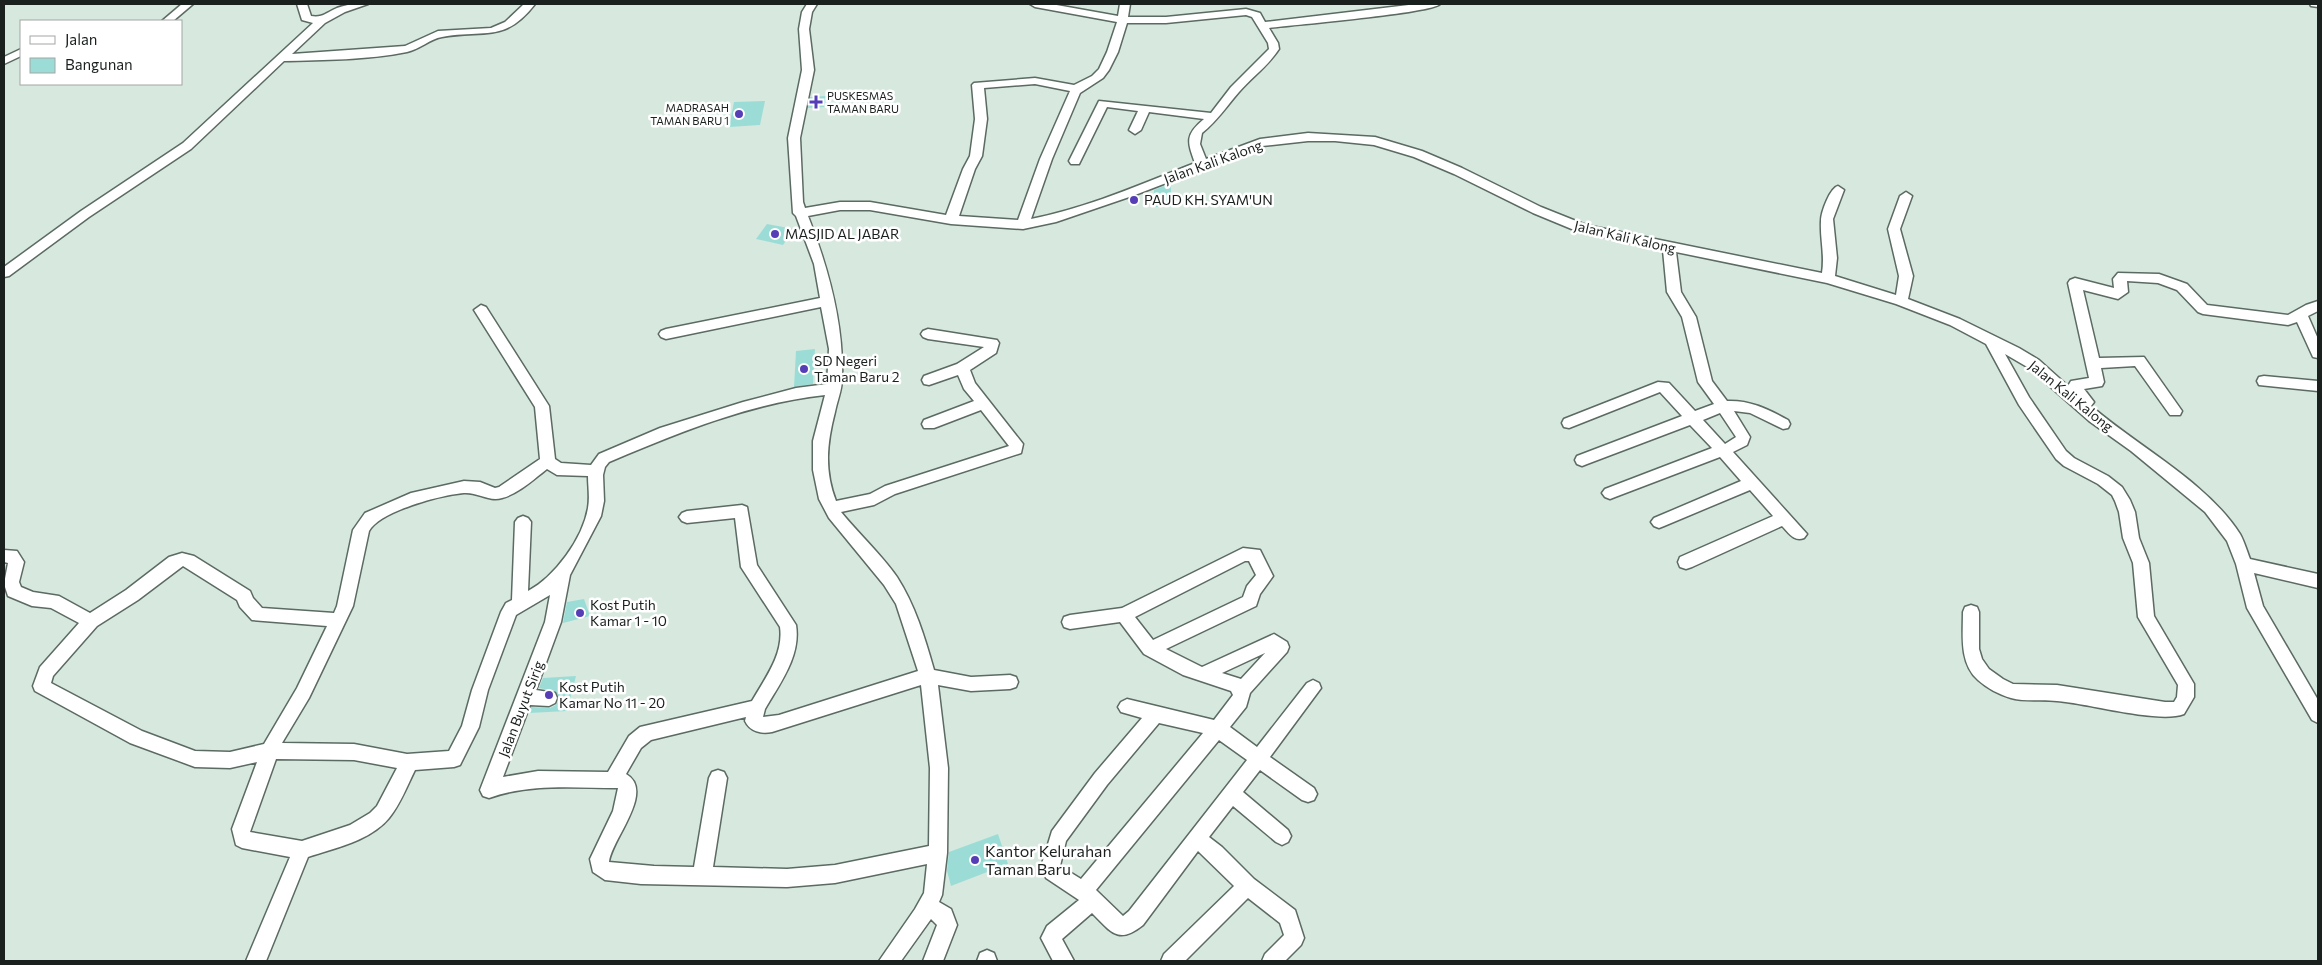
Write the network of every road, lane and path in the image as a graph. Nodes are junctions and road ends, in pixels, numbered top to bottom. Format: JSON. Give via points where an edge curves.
{"nodes":[{"id":1,"x":188,"y":4,"type":"edge"},
{"id":2,"x":302,"y":4,"type":"edge"},
{"id":3,"x":363,"y":4,"type":"edge"},
{"id":4,"x":530,"y":4,"type":"edge"},
{"id":5,"x":812,"y":4,"type":"edge"},
{"id":6,"x":1035,"y":4,"type":"edge"},
{"id":7,"x":1126,"y":4,"type":"edge"},
{"id":8,"x":1435,"y":4,"type":"edge"},
{"id":9,"x":1251,"y":8,"type":"edge"},
{"id":10,"x":168,"y":20,"type":"edge"},
{"id":11,"x":1124,"y":20,"type":"junction"},
{"id":12,"x":321,"y":22,"type":"junction"},
{"id":13,"x":1263,"y":24,"type":"junction"},
{"id":14,"x":20,"y":53,"type":"edge"},
{"id":15,"x":283,"y":58,"type":"junction"},
{"id":16,"x":4,"y":61,"type":"edge"},
{"id":17,"x":1076,"y":88,"type":"junction"},
{"id":18,"x":1145,"y":108,"type":"junction"},
{"id":19,"x":1214,"y":117,"type":"junction"},
{"id":20,"x":1135,"y":130,"type":"dead end"},
{"id":21,"x":1075,"y":161,"type":"dead end"},
{"id":22,"x":1202,"y":166,"type":"junction"},
{"id":23,"x":1838,"y":190,"type":"dead end"},
{"id":24,"x":1906,"y":196,"type":"dead end"},
{"id":25,"x":799,"y":213,"type":"junction"},
{"id":26,"x":951,"y":220,"type":"junction"},
{"id":27,"x":1024,"y":225,"type":"junction"},
{"id":28,"x":1669,"y":247,"type":"junction"},
{"id":29,"x":7,"y":266,"type":"edge"},
{"id":30,"x":1828,"y":279,"type":"junction"},
{"id":31,"x":827,"y":301,"type":"junction"},
{"id":32,"x":1901,"y":301,"type":"junction"},
{"id":33,"x":2318,"y":306,"type":"edge"},
{"id":34,"x":481,"y":310,"type":"dead end"},
{"id":35,"x":2301,"y":316,"type":"junction"},
{"id":36,"x":666,"y":334,"type":"dead end"},
{"id":37,"x":928,"y":334,"type":"dead end"},
{"id":38,"x":1991,"y":340,"type":"junction"},
{"id":39,"x":2318,"y":352,"type":"edge"},
{"id":40,"x":2092,"y":364,"type":"junction"},
{"id":41,"x":962,"y":368,"type":"junction"},
{"id":42,"x":929,"y":380,"type":"dead end"},
{"id":43,"x":2264,"y":381,"type":"dead end"},
{"id":44,"x":2318,"y":386,"type":"edge"},
{"id":45,"x":834,"y":389,"type":"junction"},
{"id":46,"x":984,"y":403,"type":"junction"},
{"id":47,"x":1723,"y":406,"type":"junction"},
{"id":48,"x":2175,"y":411,"type":"dead end"},
{"id":49,"x":1692,"y":416,"type":"junction"},
{"id":50,"x":929,"y":424,"type":"dead end"},
{"id":51,"x":1569,"y":424,"type":"dead end"},
{"id":52,"x":1783,"y":424,"type":"dead end"},
{"id":53,"x":2121,"y":437,"type":"junction"},
{"id":54,"x":1722,"y":450,"type":"junction"},
{"id":55,"x":1582,"y":460,"type":"dead end"},
{"id":56,"x":548,"y":461,"type":"junction"},
{"id":57,"x":594,"y":470,"type":"junction"},
{"id":58,"x":1752,"y":483,"type":"junction"},
{"id":59,"x":1610,"y":493,"type":"dead end"},
{"id":60,"x":832,"y":508,"type":"junction"},
{"id":61,"x":686,"y":517,"type":"dead end"},
{"id":62,"x":1784,"y":518,"type":"junction"},
{"id":63,"x":523,"y":522,"type":"dead end"},
{"id":64,"x":1659,"y":522,"type":"dead end"},
{"id":65,"x":1799,"y":534,"type":"dead end"},
{"id":66,"x":4,"y":556,"type":"edge"},
{"id":67,"x":1686,"y":562,"type":"dead end"},
{"id":68,"x":2244,"y":564,"type":"junction"},
{"id":69,"x":562,"y":576,"type":"junction"},
{"id":70,"x":2318,"y":582,"type":"edge"},
{"id":71,"x":520,"y":603,"type":"junction"},
{"id":72,"x":1971,"y":612,"type":"dead end"},
{"id":73,"x":1124,"y":615,"type":"junction"},
{"id":74,"x":339,"y":620,"type":"junction"},
{"id":75,"x":91,"y":621,"type":"junction"},
{"id":76,"x":1070,"y":622,"type":"dead end"},
{"id":77,"x":1150,"y":649,"type":"junction"},
{"id":78,"x":1203,"y":674,"type":"junction"},
{"id":79,"x":927,"y":676,"type":"junction"},
{"id":80,"x":1010,"y":682,"type":"dead end"},
{"id":81,"x":1313,"y":688,"type":"dead end"},
{"id":82,"x":1242,"y":690,"type":"junction"},
{"id":83,"x":524,"y":696,"type":"junction"},
{"id":84,"x":549,"y":698,"type":"dead end"},
{"id":85,"x":757,"y":707,"type":"junction"},
{"id":86,"x":1127,"y":707,"type":"dead end"},
{"id":87,"x":1156,"y":714,"type":"junction"},
{"id":88,"x":2318,"y":715,"type":"edge"},
{"id":89,"x":1218,"y":729,"type":"junction"},
{"id":90,"x":270,"y":751,"type":"junction"},
{"id":91,"x":1258,"y":759,"type":"junction"},
{"id":92,"x":407,"y":762,"type":"junction"},
{"id":93,"x":718,"y":778,"type":"dead end"},
{"id":94,"x":614,"y":780,"type":"junction"},
{"id":95,"x":1231,"y":793,"type":"junction"},
{"id":96,"x":1308,"y":794,"type":"dead end"},
{"id":97,"x":1282,"y":836,"type":"dead end"},
{"id":98,"x":1196,"y":839,"type":"junction"},
{"id":99,"x":302,"y":850,"type":"junction"},
{"id":100,"x":938,"y":853,"type":"junction"},
{"id":101,"x":702,"y":876,"type":"junction"},
{"id":102,"x":1247,"y":886,"type":"junction"},
{"id":103,"x":1088,"y":896,"type":"junction"},
{"id":104,"x":928,"y":906,"type":"junction"},
{"id":105,"x":256,"y":961,"type":"edge"},
{"id":106,"x":889,"y":961,"type":"edge"},
{"id":107,"x":933,"y":961,"type":"edge"},
{"id":108,"x":1064,"y":961,"type":"edge"},
{"id":109,"x":1172,"y":961,"type":"edge"},
{"id":110,"x":1272,"y":961,"type":"edge"}],
"edges":[{"from":1,"to":10,"type":"street"},
{"from":2,"to":12,"type":"street","via":[[306,18]]},
{"from":3,"to":12,"type":"street","via":[[341,10]]},
{"from":4,"to":15,"type":"street","via":[[509,24],[493,31],[438,34],[406,49]]},
{"from":5,"to":25,"type":"street","via":[[804,29],[807,83],[794,138],[795,192]]},
{"from":6,"to":11,"type":"street"},
{"from":7,"to":11,"type":"street"},
{"from":8,"to":13,"type":"street"},
{"from":9,"to":11,"type":"street","via":[[1166,20]]},
{"from":9,"to":13,"type":"street"},
{"from":11,"to":17,"type":"street","via":[[1104,70],[1097,78]]},
{"from":12,"to":15,"type":"street"},
{"from":13,"to":19,"type":"street","via":[[1275,46],[1273,52],[1235,89]]},
{"from":14,"to":16,"type":"street"},
{"from":15,"to":29,"type":"street","via":[[187,146]]},
{"from":17,"to":26,"type":"street","via":[[1035,81],[978,85],[981,119],[976,156]]},
{"from":17,"to":27,"type":"street","via":[[1046,159]]},
{"from":18,"to":19,"type":"street"},
{"from":18,"to":20,"type":"street"},
{"from":18,"to":21,"type":"street","via":[[1102,103]]},
{"from":19,"to":22,"type":"street","via":[[1200,127],[1193,138]]},
{"from":22,"to":27,"type":"street","name":"Jalan Kali Kalong","via":[[1052,219]]},
{"from":22,"to":28,"type":"street","name":"Jalan Kali Kalong","via":[[1260,143],[1308,137],[1375,141],[1458,170],[1569,224]]},
{"from":23,"to":30,"type":"street","via":[[1827,219],[1831,258]]},
{"from":24,"to":32,"type":"street","via":[[1894,229],[1906,276]]},
{"from":25,"to":26,"type":"street","name":"Jalan Kali Kalong","via":[[840,206],[863,206]]},
{"from":25,"to":31,"type":"street","via":[[817,257]]},
{"from":26,"to":27,"type":"street","name":"Jalan Kali Kalong"},
{"from":28,"to":30,"type":"street","name":"Jalan Kali Kalong"},
{"from":28,"to":47,"type":"street","via":[[1674,292],[1689,317],[1705,382]]},
{"from":30,"to":32,"type":"street","name":"Jalan Kali Kalong"},
{"from":31,"to":36,"type":"street"},
{"from":31,"to":45,"type":"street","via":[[836,349]]},
{"from":32,"to":38,"type":"street","name":"Jalan Kali Kalong"},
{"from":33,"to":35,"type":"street"},
{"from":34,"to":56,"type":"street","via":[[542,406]]},
{"from":35,"to":39,"type":"street"},
{"from":35,"to":40,"type":"street","via":[[2288,320],[2204,309],[2182,286],[2147,277],[2121,277],[2121,292],[2118,294],[2074,283]]},
{"from":37,"to":41,"type":"street","via":[[992,343],[991,349]]},
{"from":38,"to":53,"type":"street","name":"Jalan Kali Kalong","via":[[2034,364]]},
{"from":38,"to":72,"type":"street","via":[[2024,401],[2061,455],[2102,480],[2122,500],[2141,563],[2146,617],[2186,684],[2186,700],[2178,709],[2166,710],[2057,693],[2012,691],[1983,674],[1974,662]]},
{"from":40,"to":48,"type":"street","via":[[2139,361]]},
{"from":40,"to":53,"type":"street","via":[[2097,382],[2076,385],[2075,388]]},
{"from":41,"to":42,"type":"street"},
{"from":41,"to":46,"type":"street","via":[[969,385]]},
{"from":43,"to":44,"type":"street"},
{"from":45,"to":57,"type":"street","via":[[783,396],[690,423],[604,458]]},
{"from":45,"to":60,"type":"street","via":[[820,441],[820,470]]},
{"from":46,"to":50,"type":"street"},
{"from":46,"to":60,"type":"street","via":[[1016,444],[1014,451],[907,484],[874,499]]},
{"from":47,"to":49,"type":"street"},
{"from":47,"to":52,"type":"street","via":[[1741,404]]},
{"from":47,"to":54,"type":"street","via":[[1744,437],[1742,442]]},
{"from":49,"to":51,"type":"street","via":[[1668,390],[1658,387]]},
{"from":49,"to":54,"type":"street"},
{"from":49,"to":55,"type":"street"},
{"from":53,"to":68,"type":"street","name":"Jalan Kali Kalong","via":[[2210,508],[2234,538]]},
{"from":54,"to":58,"type":"street"},
{"from":54,"to":59,"type":"street"},
{"from":56,"to":57,"type":"street","via":[[557,469]]},
{"from":56,"to":74,"type":"street","via":[[503,492],[494,494],[480,488],[464,487],[411,499],[370,517],[361,530],[346,606]]},
{"from":57,"to":69,"type":"street","via":[[596,508]]},
{"from":58,"to":62,"type":"street"},
{"from":58,"to":64,"type":"street"},
{"from":60,"to":79,"type":"street","via":[[842,526],[890,580],[898,594],[919,645]]},
{"from":61,"to":85,"type":"street","via":[[742,511],[749,567],[791,633],[789,647]]},
{"from":62,"to":65,"type":"street"},
{"from":62,"to":67,"type":"street"},
{"from":63,"to":71,"type":"street"},
{"from":66,"to":75,"type":"street","via":[[11,556],[16,562],[11,582],[14,591],[53,601]]},
{"from":68,"to":70,"type":"street"},
{"from":68,"to":88,"type":"street","name":"Jalan Kali Kalong","via":[[2255,608]]},
{"from":69,"to":71,"type":"street"},
{"from":69,"to":83,"type":"street","name":"Jalan Buyut Sirig","via":[[553,622]]},
{"from":71,"to":92,"type":"street","via":[[508,612],[470,727],[454,759]]},
{"from":73,"to":76,"type":"street"},
{"from":73,"to":77,"type":"street"},
{"from":73,"to":77,"type":"street","via":[[1243,554],[1254,555],[1265,576],[1250,600]]},
{"from":74,"to":75,"type":"street","via":[[258,615],[244,596],[182,559]]},
{"from":74,"to":90,"type":"street"},
{"from":75,"to":90,"type":"street","via":[[46,672],[41,686],[46,690],[136,737],[195,758],[230,760]]},
{"from":77,"to":78,"type":"street"},
{"from":78,"to":82,"type":"street","via":[[1237,685]]},
{"from":78,"to":82,"type":"street","via":[[1274,641],[1281,647]]},
{"from":79,"to":80,"type":"street","via":[[972,684]]},
{"from":79,"to":85,"type":"street","via":[[767,726],[754,721]]},
{"from":79,"to":100,"type":"street","via":[[940,776]]},
{"from":81,"to":91,"type":"street"},
{"from":82,"to":89,"type":"street","via":[[1240,702]]},
{"from":83,"to":84,"type":"street"},
{"from":83,"to":94,"type":"street","name":"Jalan Buyut Sirig","via":[[489,790],[540,778]]},
{"from":85,"to":94,"type":"street","via":[[646,733],[634,742]]},
{"from":86,"to":87,"type":"street"},
{"from":87,"to":89,"type":"street"},
{"from":87,"to":103,"type":"street","via":[[1101,779],[1058,837],[1050,867]]},
{"from":89,"to":91,"type":"street"},
{"from":89,"to":103,"type":"street"},
{"from":90,"to":92,"type":"street","via":[[354,752]]},
{"from":90,"to":99,"type":"street","via":[[240,829],[242,839]]},
{"from":91,"to":95,"type":"street"},
{"from":91,"to":96,"type":"street"},
{"from":92,"to":99,"type":"street","via":[[390,804],[373,822],[362,830]]},
{"from":93,"to":101,"type":"street"},
{"from":94,"to":101,"type":"street","via":[[621,780],[628,788],[599,859],[600,866],[605,871],[667,877]]},
{"from":95,"to":97,"type":"street"},
{"from":95,"to":98,"type":"street"},
{"from":98,"to":102,"type":"street","via":[[1215,853]]},
{"from":98,"to":103,"type":"street","via":[[1136,918],[1126,926],[1119,926]]},
{"from":99,"to":105,"type":"street"},
{"from":100,"to":101,"type":"street","via":[[835,874],[787,878]]},
{"from":100,"to":104,"type":"street","via":[[933,895]]},
{"from":102,"to":109,"type":"street"},
{"from":102,"to":110,"type":"street","via":[[1288,917],[1293,929],[1294,938]]},
{"from":103,"to":108,"type":"street","via":[[1051,938]]},
{"from":104,"to":106,"type":"street"},
{"from":104,"to":107,"type":"street","via":[[944,916],[947,925]]}]}
